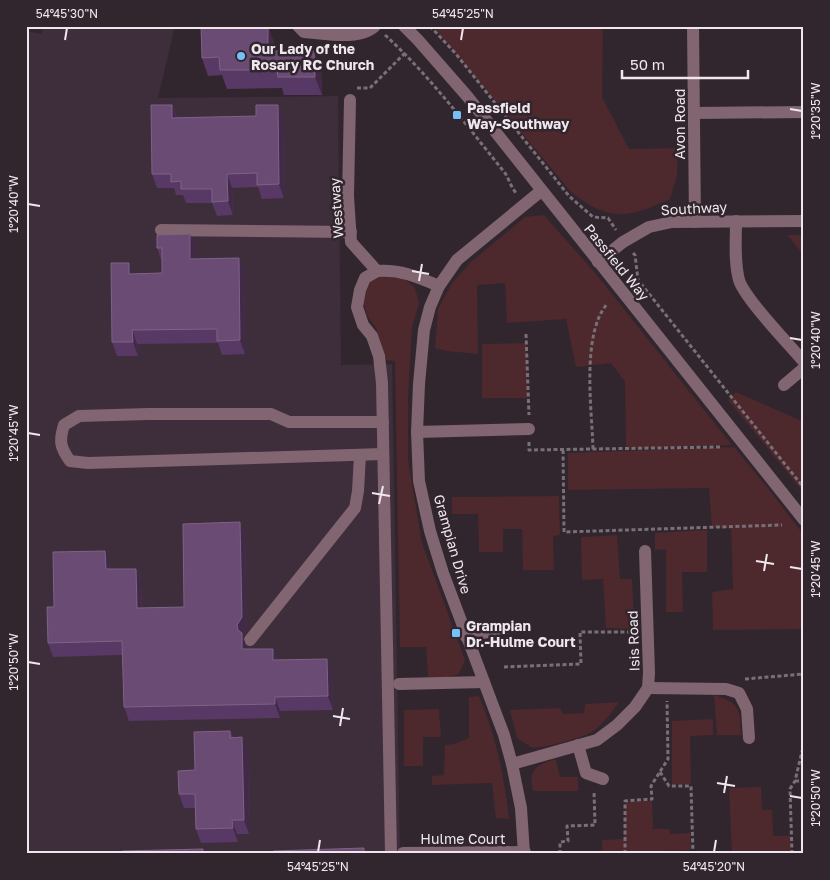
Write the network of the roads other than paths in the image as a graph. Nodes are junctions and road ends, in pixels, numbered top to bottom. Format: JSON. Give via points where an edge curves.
{"nodes":[{"id":1,"x":298,"y":26,"type":"edge"},
{"id":2,"x":404,"y":26,"type":"edge"},
{"id":3,"x":693,"y":26,"type":"edge"},
{"id":4,"x":379,"y":31,"type":"edge"},
{"id":5,"x":350,"y":94,"type":"road end"},
{"id":6,"x":804,"y":112,"type":"edge"},
{"id":7,"x":694,"y":113,"type":"junction"},
{"id":8,"x":541,"y":191,"type":"junction"},
{"id":9,"x":736,"y":221,"type":"junction"},
{"id":10,"x":804,"y":221,"type":"edge"},
{"id":11,"x":695,"y":222,"type":"junction"},
{"id":12,"x":161,"y":230,"type":"dead end"},
{"id":13,"x":350,"y":232,"type":"junction"},
{"id":14,"x":598,"y":262,"type":"junction"},
{"id":15,"x":377,"y":270,"type":"junction"},
{"id":16,"x":438,"y":286,"type":"junction"},
{"id":17,"x":804,"y":362,"type":"edge"},
{"id":18,"x":804,"y":368,"type":"edge"},
{"id":19,"x":784,"y":385,"type":"dead end"},
{"id":20,"x":383,"y":422,"type":"junction"},
{"id":21,"x":529,"y":429,"type":"road end"},
{"id":22,"x":417,"y":432,"type":"junction"},
{"id":23,"x":383,"y":454,"type":"junction"},
{"id":24,"x":360,"y":455,"type":"junction"},
{"id":25,"x":804,"y":520,"type":"edge"},
{"id":26,"x":645,"y":551,"type":"dead end"},
{"id":27,"x":509,"y":627,"type":"dead end"},
{"id":28,"x":466,"y":637,"type":"junction"},
{"id":29,"x":250,"y":640,"type":"dead end"},
{"id":30,"x":484,"y":682,"type":"junction"},
{"id":31,"x":399,"y":684,"type":"dead end"},
{"id":32,"x":648,"y":688,"type":"junction"},
{"id":33,"x":749,"y":738,"type":"dead end"},
{"id":34,"x":578,"y":745,"type":"junction"},
{"id":35,"x":512,"y":764,"type":"junction"},
{"id":36,"x":598,"y":777,"type":"road end"},
{"id":37,"x":403,"y":853,"type":"edge"},
{"id":38,"x":524,"y":853,"type":"edge"},
{"id":39,"x":391,"y":854,"type":"edge"}],
"edges":[{"from":1,"to":4,"type":"street","via":[[304,32],[355,35]]},
{"from":2,"to":8,"type":"street","name":"Passfield Way","via":[[467,96]]},
{"from":3,"to":7,"type":"street","name":"Avon Road"},
{"from":5,"to":13,"type":"street","name":"Westway"},
{"from":6,"to":7,"type":"street"},
{"from":7,"to":11,"type":"street","name":"Avon Road"},
{"from":8,"to":14,"type":"street","name":"Passfield Way"},
{"from":8,"to":16,"type":"street","name":"Grampian Drive","via":[[456,260]]},
{"from":9,"to":10,"type":"street","name":"Southway"},
{"from":9,"to":11,"type":"street","name":"Southway"},
{"from":9,"to":17,"type":"street","via":[[736,262],[740,282],[748,297]]},
{"from":11,"to":14,"type":"street","name":"Southway","via":[[649,227]]},
{"from":12,"to":13,"type":"street"},
{"from":13,"to":15,"type":"street","name":"Westway","via":[[351,242]]},
{"from":14,"to":25,"type":"street","name":"Passfield Way"},
{"from":15,"to":16,"type":"street","via":[[406,272]]},
{"from":15,"to":20,"type":"street","via":[[365,278],[357,307],[379,356]]},
{"from":16,"to":22,"type":"street","name":"Grampian Drive","via":[[424,330]]},
{"from":18,"to":19,"type":"street"},
{"from":20,"to":23,"type":"street"},
{"from":20,"to":24,"type":"street","via":[[289,422],[271,414],[79,416],[64,425],[60,436],[62,451],[70,461],[88,463]]},
{"from":21,"to":22,"type":"street"},
{"from":22,"to":28,"type":"street","name":"Grampian Drive","via":[[420,481],[430,531]]},
{"from":23,"to":24,"type":"street"},
{"from":23,"to":39,"type":"street"},
{"from":24,"to":29,"type":"street","via":[[355,508]]},
{"from":26,"to":32,"type":"street","name":"Isis Road"},
{"from":27,"to":28,"type":"street"},
{"from":28,"to":30,"type":"street","name":"Grampian Drive"},
{"from":30,"to":31,"type":"street"},
{"from":30,"to":35,"type":"street","name":"Grampian Drive"},
{"from":32,"to":33,"type":"street","via":[[726,689],[739,693],[747,709]]},
{"from":32,"to":34,"type":"street","name":"Isis Road","via":[[617,725],[596,740]]},
{"from":34,"to":35,"type":"street","name":"Isis Road"},
{"from":34,"to":36,"type":"street","via":[[586,773]]},
{"from":35,"to":38,"type":"street","name":"Grampian Drive","via":[[521,808]]},
{"from":37,"to":38,"type":"street","name":"Hulme Court"}]}
